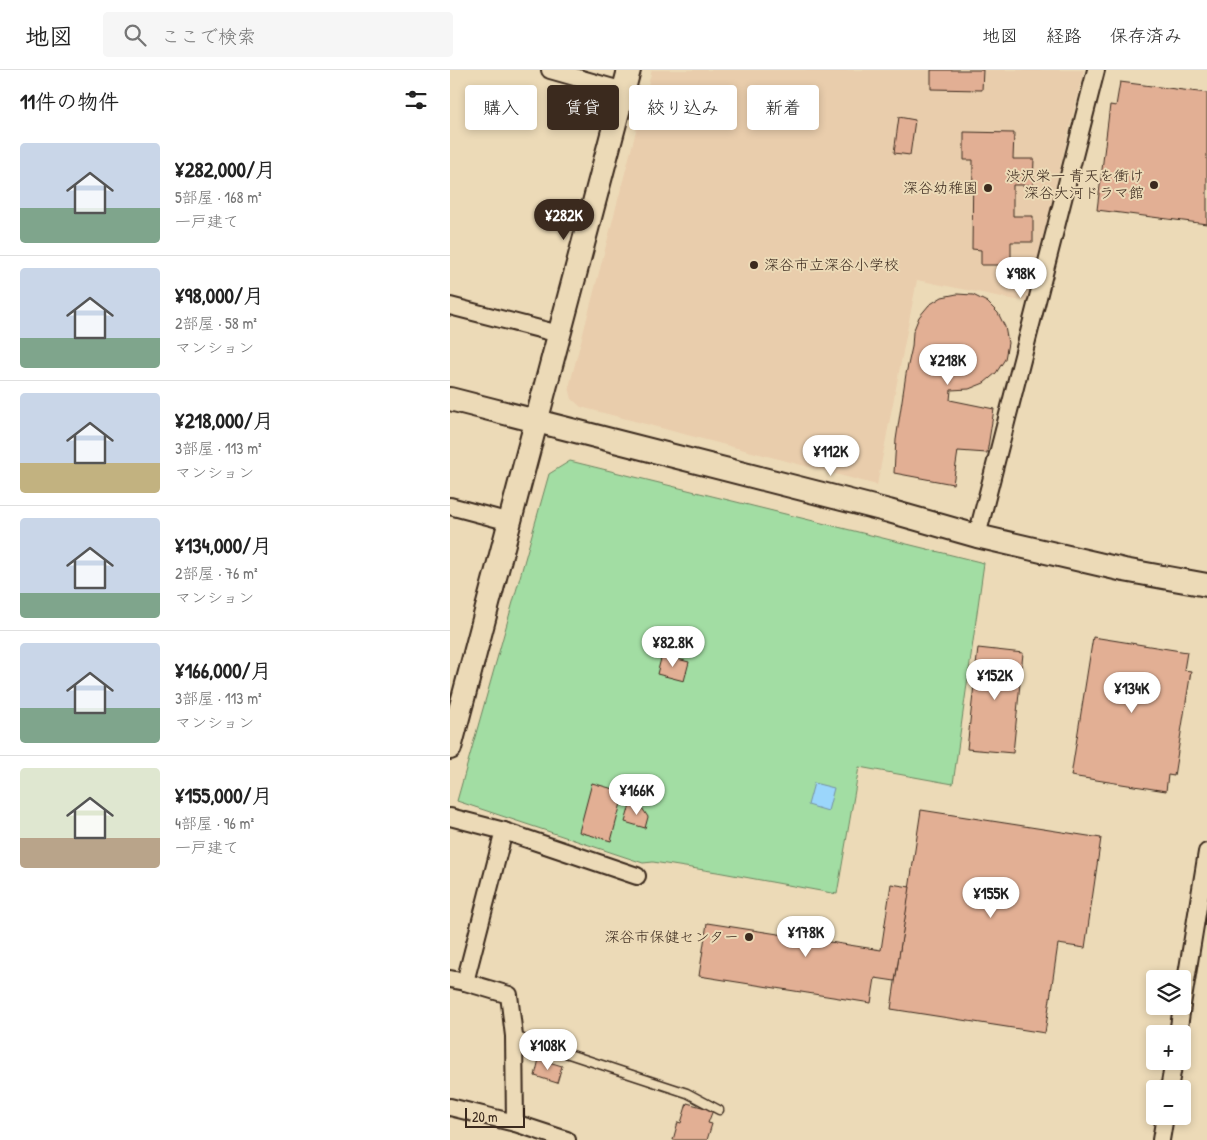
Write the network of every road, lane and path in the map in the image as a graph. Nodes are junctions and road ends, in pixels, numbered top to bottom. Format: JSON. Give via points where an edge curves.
{"nodes":[{"id":1,"x":550,"y":70,"type":"edge"},
{"id":2,"x":1096,"y":70,"type":"edge"},
{"id":3,"x":626,"y":80,"type":"edge"},
{"id":4,"x":450,"y":306,"type":"edge"},
{"id":5,"x":559,"y":334,"type":"junction"},
{"id":6,"x":450,"y":399,"type":"edge"},
{"id":7,"x":536,"y":421,"type":"junction"},
{"id":8,"x":450,"y":506,"type":"edge"},
{"id":9,"x":510,"y":522,"type":"junction"},
{"id":10,"x":977,"y":536,"type":"junction"},
{"id":11,"x":1207,"y":585,"type":"edge"},
{"id":12,"x":450,"y":748,"type":"edge"},
{"id":13,"x":450,"y":817,"type":"edge"},
{"id":14,"x":504,"y":831,"type":"junction"},
{"id":15,"x":1207,"y":852,"type":"edge"},
{"id":16,"x":637,"y":876,"type":"dead end"},
{"id":17,"x":1199,"y":950,"type":"edge"},
{"id":18,"x":1191,"y":976,"type":"edge"},
{"id":19,"x":458,"y":981,"type":"edge"},
{"id":20,"x":514,"y":1036,"type":"junction"},
{"id":21,"x":450,"y":1107,"type":"edge"},
{"id":22,"x":719,"y":1110,"type":"dead end"},
{"id":23,"x":515,"y":1123,"type":"junction"},
{"id":24,"x":1164,"y":1125,"type":"edge"},
{"id":25,"x":568,"y":1140,"type":"edge"},
{"id":26,"x":1161,"y":1140,"type":"edge"}],
"edges":[{"from":1,"to":3,"type":"street"},
{"from":2,"to":10,"type":"street"},
{"from":3,"to":5,"type":"street"},
{"from":4,"to":5,"type":"street"},
{"from":5,"to":7,"type":"street"},
{"from":6,"to":7,"type":"street"},
{"from":7,"to":9,"type":"street"},
{"from":7,"to":10,"type":"street"},
{"from":8,"to":9,"type":"street"},
{"from":9,"to":12,"type":"street"},
{"from":10,"to":11,"type":"street","via":[[1124,570]]},
{"from":13,"to":14,"type":"street"},
{"from":14,"to":16,"type":"street"},
{"from":14,"to":19,"type":"street"},
{"from":15,"to":17,"type":"street"},
{"from":17,"to":18,"type":"street"},
{"from":19,"to":20,"type":"street","via":[[509,996]]},
{"from":20,"to":22,"type":"lane","via":[[687,1092]]},
{"from":20,"to":23,"type":"street"},
{"from":21,"to":23,"type":"street"},
{"from":23,"to":25,"type":"street"},
{"from":24,"to":26,"type":"street"}]}
